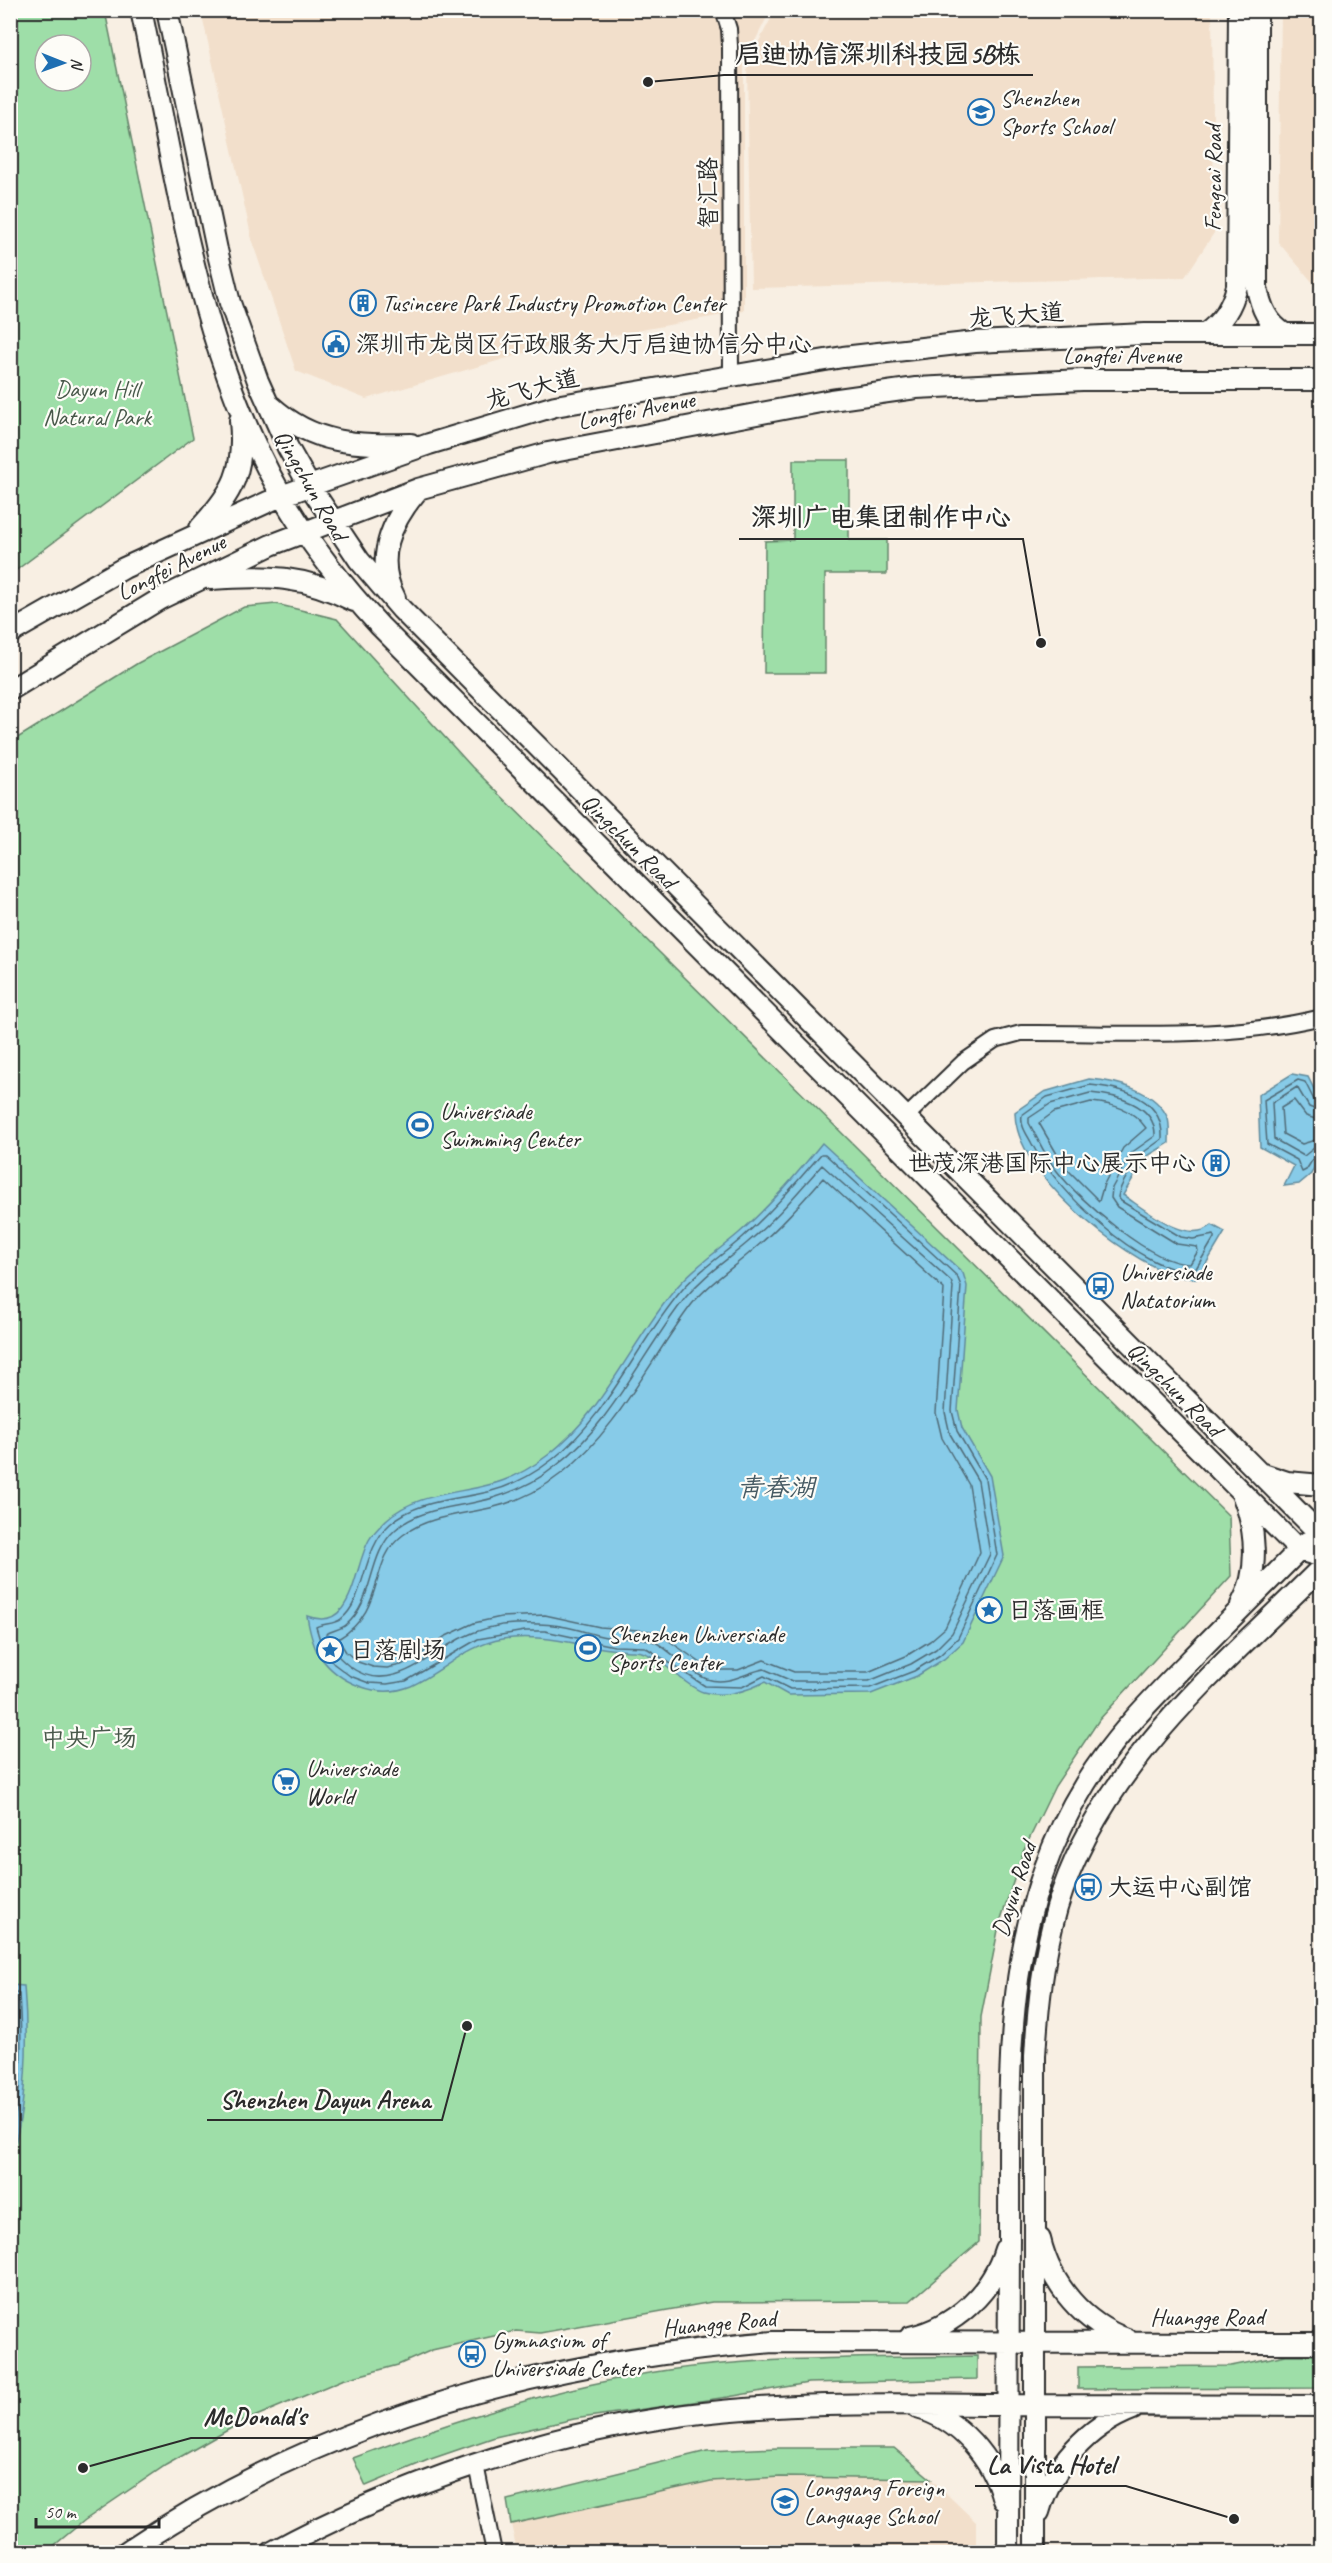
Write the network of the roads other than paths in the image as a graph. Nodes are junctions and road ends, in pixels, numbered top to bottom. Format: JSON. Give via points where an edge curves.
{"nodes":[{"id":1,"x":141,"y":10,"type":"edge"},
{"id":2,"x":167,"y":10,"type":"edge"},
{"id":3,"x":723,"y":10,"type":"edge"},
{"id":4,"x":1239,"y":10,"type":"edge"},
{"id":5,"x":1257,"y":10,"type":"edge"},
{"id":6,"x":1205,"y":334,"type":"junction"},
{"id":7,"x":1285,"y":334,"type":"junction"},
{"id":8,"x":1322,"y":334,"type":"edge"},
{"id":9,"x":731,"y":376,"type":"junction"},
{"id":10,"x":1322,"y":380,"type":"edge"},
{"id":11,"x":266,"y":401,"type":"junction"},
{"id":12,"x":239,"y":406,"type":"junction"},
{"id":13,"x":429,"y":444,"type":"junction"},
{"id":14,"x":309,"y":485,"type":"junction"},
{"id":15,"x":418,"y":489,"type":"junction"},
{"id":16,"x":281,"y":496,"type":"junction"},
{"id":17,"x":333,"y":522,"type":"junction"},
{"id":18,"x":304,"y":532,"type":"junction"},
{"id":19,"x":195,"y":533,"type":"junction"},
{"id":20,"x":199,"y":580,"type":"junction"},
{"id":21,"x":358,"y":603,"type":"junction"},
{"id":22,"x":401,"y":609,"type":"junction"},
{"id":23,"x":10,"y":633,"type":"edge"},
{"id":24,"x":10,"y":690,"type":"edge"},
{"id":25,"x":1322,"y":1017,"type":"edge"},
{"id":26,"x":906,"y":1117,"type":"junction"},
{"id":27,"x":1258,"y":1472,"type":"junction"},
{"id":28,"x":1322,"y":1485,"type":"edge"},
{"id":29,"x":1241,"y":1491,"type":"junction"},
{"id":30,"x":1320,"y":1533,"type":"edge"},
{"id":31,"x":1299,"y":1550,"type":"junction"},
{"id":32,"x":1322,"y":1557,"type":"edge"},
{"id":33,"x":1322,"y":1567,"type":"edge"},
{"id":34,"x":1235,"y":1615,"type":"junction"},
{"id":35,"x":1035,"y":2216,"type":"junction"},
{"id":36,"x":1009,"y":2235,"type":"junction"},
{"id":37,"x":890,"y":2342,"type":"junction"},
{"id":38,"x":1009,"y":2342,"type":"junction"},
{"id":39,"x":1035,"y":2342,"type":"junction"},
{"id":40,"x":1135,"y":2342,"type":"junction"},
{"id":41,"x":1322,"y":2343,"type":"edge"},
{"id":42,"x":902,"y":2404,"type":"junction"},
{"id":43,"x":1008,"y":2405,"type":"junction"},
{"id":44,"x":1035,"y":2405,"type":"junction"},
{"id":45,"x":1143,"y":2406,"type":"junction"},
{"id":46,"x":1322,"y":2406,"type":"edge"},
{"id":47,"x":476,"y":2465,"type":"junction"},
{"id":48,"x":1008,"y":2522,"type":"junction"},
{"id":49,"x":1035,"y":2530,"type":"junction"},
{"id":50,"x":126,"y":2553,"type":"edge"},
{"id":51,"x":272,"y":2553,"type":"edge"},
{"id":52,"x":494,"y":2553,"type":"edge"},
{"id":53,"x":1008,"y":2553,"type":"edge"},
{"id":54,"x":1035,"y":2553,"type":"edge"}],
"edges":[{"from":1,"to":12,"type":"street","name":"Qingchun Road","via":[[200,286]]},
{"from":2,"to":11,"type":"street","name":"Qingchun Road","via":[[230,303]]},
{"from":3,"to":9,"type":"street","name":"智汇路","via":[[730,46]]},
{"from":4,"to":6,"type":"street","name":"Fengcai Road","via":[[1237,286],[1230,309]]},
{"from":5,"to":7,"type":"street","name":"Fengcai Road","via":[[1257,288],[1271,323]]},
{"from":6,"to":7,"type":"street","name":"龙飞大道"},
{"from":6,"to":9,"type":"street","name":"龙飞大道","via":[[975,342],[843,357]]},
{"from":7,"to":8,"type":"street","name":"龙飞大道"},
{"from":9,"to":13,"type":"street","name":"龙飞大道","via":[[555,406]]},
{"from":10,"to":15,"type":"street","name":"Longfei Avenue","via":[[1082,380],[916,388],[560,451]]},
{"from":11,"to":13,"type":"street","via":[[286,420],[332,440]]},
{"from":11,"to":14,"type":"street","name":"Qingchun Road"},
{"from":12,"to":16,"type":"street","name":"Qingchun Road"},
{"from":12,"to":19,"type":"street","via":[[242,459],[238,476],[229,494]]},
{"from":13,"to":14,"type":"street","name":"龙飞大道"},
{"from":14,"to":16,"type":"street","name":"龙飞大道"},
{"from":14,"to":17,"type":"street","name":"Qingchun Road"},
{"from":15,"to":17,"type":"street","name":"Longfei Avenue"},
{"from":15,"to":22,"type":"street","via":[[393,525],[388,542],[388,573]]},
{"from":16,"to":18,"type":"street","name":"Qingchun Road"},
{"from":16,"to":19,"type":"street","name":"龙飞大道"},
{"from":17,"to":18,"type":"street","name":"Longfei Avenue"},
{"from":17,"to":22,"type":"street","name":"Qingchun Road"},
{"from":18,"to":20,"type":"street","name":"Longfei Avenue"},
{"from":18,"to":21,"type":"street","name":"Qingchun Road"},
{"from":19,"to":23,"type":"street","name":"龙飞大道"},
{"from":20,"to":21,"type":"street","via":[[293,578]]},
{"from":20,"to":24,"type":"street","name":"Longfei Avenue","via":[[160,599]]},
{"from":21,"to":29,"type":"street","name":"Qingchun Road"},
{"from":22,"to":26,"type":"street","name":"Qingchun Road"},
{"from":25,"to":26,"type":"street","via":[[1237,1032],[1021,1033],[995,1040],[963,1062]]},
{"from":26,"to":27,"type":"street","name":"Qingchun Road"},
{"from":27,"to":28,"type":"street","via":[[1287,1482]]},
{"from":27,"to":30,"type":"street","name":"Qingchun Road"},
{"from":29,"to":31,"type":"street","name":"Qingchun Road"},
{"from":29,"to":34,"type":"street","via":[[1251,1526],[1253,1564]]},
{"from":30,"to":31,"type":"street","name":"Dayun Road"},
{"from":31,"to":32,"type":"street","name":"Qingchun Road"},
{"from":31,"to":34,"type":"street","name":"Dayun Road"},
{"from":33,"to":35,"type":"street","name":"Dayun Road","via":[[1183,1705],[1144,1750],[1117,1784],[1075,1861],[1055,1918],[1038,2003]]},
{"from":34,"to":36,"type":"street","name":"Dayun Road","via":[[1107,1752],[1075,1803],[1046,1865],[1021,1952],[1014,1999],[1010,2044]]},
{"from":35,"to":39,"type":"street","name":"Dayun Road"},
{"from":35,"to":40,"type":"street","via":[[1047,2261],[1056,2281],[1074,2304],[1101,2327]]},
{"from":36,"to":37,"type":"street","via":[[994,2276],[962,2313],[919,2335]]},
{"from":36,"to":38,"type":"street","name":"Dayun Road"},
{"from":37,"to":38,"type":"street","name":"Huangge Road"},
{"from":37,"to":50,"type":"street","name":"Huangge Road","via":[[773,2342],[699,2348],[507,2383],[370,2426],[287,2461],[166,2525]]},
{"from":38,"to":39,"type":"street","name":"Huangge Road"},
{"from":38,"to":43,"type":"street","name":"Dayun Road"},
{"from":39,"to":40,"type":"street","name":"Huangge Road"},
{"from":39,"to":44,"type":"street","name":"Dayun Road"},
{"from":40,"to":41,"type":"street","name":"Huangge Road"},
{"from":42,"to":43,"type":"street"},
{"from":42,"to":47,"type":"street","via":[[809,2404],[684,2415],[622,2425]]},
{"from":42,"to":48,"type":"street","via":[[946,2421],[982,2453],[1003,2496]]},
{"from":43,"to":44,"type":"street"},
{"from":43,"to":48,"type":"street","name":"Dayun Road"},
{"from":44,"to":45,"type":"street"},
{"from":44,"to":49,"type":"street","name":"Dayun Road"},
{"from":45,"to":46,"type":"street"},
{"from":45,"to":49,"type":"street","via":[[1115,2416],[1073,2448],[1048,2491]]},
{"from":47,"to":51,"type":"street","via":[[353,2514]]},
{"from":47,"to":52,"type":"street"},
{"from":48,"to":53,"type":"street"},
{"from":49,"to":54,"type":"street","name":"Dayun Road"}]}
